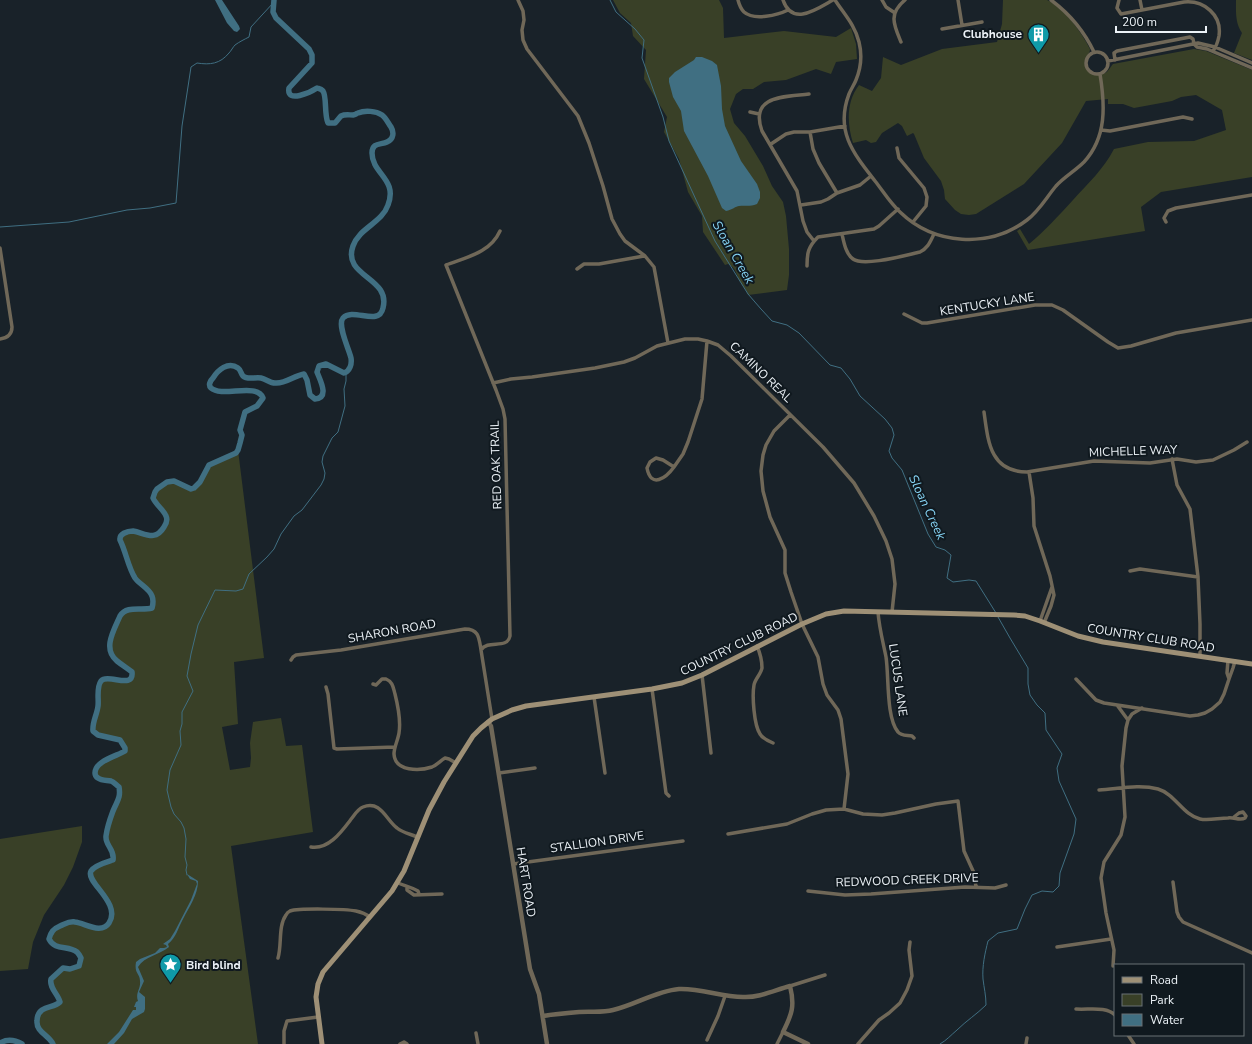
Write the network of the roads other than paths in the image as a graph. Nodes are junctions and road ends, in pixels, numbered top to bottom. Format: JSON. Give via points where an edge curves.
{"nodes":[{"id":1,"x":518,"y":0,"type":"edge"},
{"id":2,"x":738,"y":0,"type":"edge"},
{"id":3,"x":782,"y":0,"type":"edge"},
{"id":4,"x":834,"y":0,"type":"edge"},
{"id":5,"x":882,"y":0,"type":"edge"},
{"id":6,"x":905,"y":0,"type":"edge"},
{"id":7,"x":958,"y":0,"type":"edge"},
{"id":8,"x":1051,"y":0,"type":"edge"},
{"id":9,"x":1119,"y":0,"type":"edge"},
{"id":10,"x":1140,"y":0,"type":"edge"},
{"id":11,"x":788,"y":10,"type":"junction"},
{"id":12,"x":1142,"y":10,"type":"junction"},
{"id":13,"x":895,"y":13,"type":"junction"},
{"id":14,"x":982,"y":22,"type":"dead end"},
{"id":15,"x":962,"y":26,"type":"junction"},
{"id":16,"x":942,"y":29,"type":"dead end"},
{"id":17,"x":901,"y":42,"type":"dead end"},
{"id":18,"x":1194,"y":44,"type":"junction"},
{"id":19,"x":1214,"y":49,"type":"junction"},
{"id":20,"x":1094,"y":52,"type":"junction"},
{"id":21,"x":1114,"y":60,"type":"junction"},
{"id":22,"x":1108,"y":61,"type":"junction"},
{"id":23,"x":1252,"y":63,"type":"edge"},
{"id":24,"x":1252,"y":68,"type":"edge"},
{"id":25,"x":1100,"y":74,"type":"junction"},
{"id":26,"x":808,"y":94,"type":"dead end"},
{"id":27,"x":750,"y":112,"type":"dead end"},
{"id":28,"x":759,"y":114,"type":"junction"},
{"id":29,"x":1192,"y":119,"type":"dead end"},
{"id":30,"x":845,"y":126,"type":"junction"},
{"id":31,"x":1101,"y":130,"type":"junction"},
{"id":32,"x":810,"y":132,"type":"junction"},
{"id":33,"x":771,"y":144,"type":"junction"},
{"id":34,"x":897,"y":148,"type":"dead end"},
{"id":35,"x":871,"y":176,"type":"junction"},
{"id":36,"x":836,"y":193,"type":"junction"},
{"id":37,"x":1252,"y":195,"type":"edge"},
{"id":38,"x":801,"y":205,"type":"junction"},
{"id":39,"x":898,"y":209,"type":"junction"},
{"id":40,"x":913,"y":222,"type":"junction"},
{"id":41,"x":1166,"y":222,"type":"dead end"},
{"id":42,"x":500,"y":231,"type":"dead end"},
{"id":43,"x":842,"y":234,"type":"junction"},
{"id":44,"x":934,"y":234,"type":"junction"},
{"id":45,"x":814,"y":241,"type":"junction"},
{"id":46,"x":0,"y":248,"type":"edge"},
{"id":47,"x":645,"y":256,"type":"junction"},
{"id":48,"x":807,"y":266,"type":"dead end"},
{"id":49,"x":577,"y":269,"type":"dead end"},
{"id":50,"x":904,"y":314,"type":"dead end"},
{"id":51,"x":1252,"y":320,"type":"edge"},
{"id":52,"x":0,"y":339,"type":"edge"},
{"id":53,"x":707,"y":341,"type":"junction"},
{"id":54,"x":668,"y":343,"type":"junction"},
{"id":55,"x":493,"y":383,"type":"junction"},
{"id":56,"x":984,"y":412,"type":"dead end"},
{"id":57,"x":790,"y":415,"type":"junction"},
{"id":58,"x":1247,"y":442,"type":"dead end"},
{"id":59,"x":1172,"y":459,"type":"junction"},
{"id":60,"x":674,"y":467,"type":"junction"},
{"id":61,"x":1029,"y":472,"type":"junction"},
{"id":62,"x":1130,"y":571,"type":"dead end"},
{"id":63,"x":1198,"y":577,"type":"junction"},
{"id":64,"x":878,"y":612,"type":"junction"},
{"id":65,"x":892,"y":612,"type":"junction"},
{"id":66,"x":1042,"y":622,"type":"junction"},
{"id":67,"x":802,"y":624,"type":"junction"},
{"id":68,"x":757,"y":646,"type":"junction"},
{"id":69,"x":481,"y":653,"type":"junction"},
{"id":70,"x":1200,"y":656,"type":"junction"},
{"id":71,"x":291,"y":660,"type":"dead end"},
{"id":72,"x":1228,"y":660,"type":"junction"},
{"id":73,"x":1235,"y":661,"type":"junction"},
{"id":74,"x":1252,"y":664,"type":"edge"},
{"id":75,"x":702,"y":675,"type":"junction"},
{"id":76,"x":1076,"y":679,"type":"dead end"},
{"id":77,"x":1229,"y":679,"type":"junction"},
{"id":78,"x":373,"y":684,"type":"dead end"},
{"id":79,"x":326,"y":687,"type":"dead end"},
{"id":80,"x":652,"y":689,"type":"junction"},
{"id":81,"x":594,"y":697,"type":"junction"},
{"id":82,"x":1117,"y":704,"type":"junction"},
{"id":83,"x":1142,"y":708,"type":"junction"},
{"id":84,"x":490,"y":720,"type":"junction"},
{"id":85,"x":1128,"y":720,"type":"junction"},
{"id":86,"x":914,"y":738,"type":"dead end"},
{"id":87,"x":772,"y":743,"type":"dead end"},
{"id":88,"x":395,"y":747,"type":"junction"},
{"id":89,"x":711,"y":754,"type":"dead end"},
{"id":90,"x":456,"y":763,"type":"junction"},
{"id":91,"x":536,"y":768,"type":"dead end"},
{"id":92,"x":499,"y":773,"type":"junction"},
{"id":93,"x":605,"y":773,"type":"dead end"},
{"id":94,"x":1123,"y":788,"type":"junction"},
{"id":95,"x":1099,"y":790,"type":"dead end"},
{"id":96,"x":669,"y":796,"type":"dead end"},
{"id":97,"x":844,"y":809,"type":"junction"},
{"id":98,"x":1234,"y":817,"type":"dead end"},
{"id":99,"x":728,"y":834,"type":"dead end"},
{"id":100,"x":417,"y":837,"type":"junction"},
{"id":101,"x":683,"y":841,"type":"dead end"},
{"id":102,"x":311,"y":847,"type":"dead end"},
{"id":103,"x":513,"y":864,"type":"junction"},
{"id":104,"x":1173,"y":882,"type":"dead end"},
{"id":105,"x":398,"y":883,"type":"junction"},
{"id":106,"x":1006,"y":885,"type":"dead end"},
{"id":107,"x":976,"y":887,"type":"junction"},
{"id":108,"x":808,"y":891,"type":"dead end"},
{"id":109,"x":442,"y":894,"type":"dead end"},
{"id":110,"x":370,"y":917,"type":"junction"},
{"id":111,"x":1111,"y":939,"type":"junction"},
{"id":112,"x":910,"y":942,"type":"dead end"},
{"id":113,"x":1058,"y":947,"type":"dead end"},
{"id":114,"x":1252,"y":953,"type":"edge"},
{"id":115,"x":278,"y":958,"type":"dead end"},
{"id":116,"x":1113,"y":966,"type":"dead end"},
{"id":117,"x":825,"y":975,"type":"dead end"},
{"id":118,"x":790,"y":986,"type":"junction"},
{"id":119,"x":725,"y":996,"type":"junction"},
{"id":120,"x":1076,"y":1009,"type":"dead end"},
{"id":121,"x":1114,"y":1014,"type":"edge"},
{"id":122,"x":543,"y":1016,"type":"junction"},
{"id":123,"x":318,"y":1017,"type":"junction"},
{"id":124,"x":783,"y":1032,"type":"junction"},
{"id":125,"x":476,"y":1033,"type":"dead end"},
{"id":126,"x":1027,"y":1038,"type":"dead end"},
{"id":127,"x":707,"y":1040,"type":"dead end"},
{"id":128,"x":284,"y":1044,"type":"edge"},
{"id":129,"x":322,"y":1044,"type":"edge"},
{"id":130,"x":400,"y":1044,"type":"edge"},
{"id":131,"x":407,"y":1044,"type":"edge"},
{"id":132,"x":478,"y":1044,"type":"edge"},
{"id":133,"x":547,"y":1044,"type":"edge"},
{"id":134,"x":777,"y":1044,"type":"edge"},
{"id":135,"x":808,"y":1044,"type":"edge"},
{"id":136,"x":858,"y":1044,"type":"edge"},
{"id":137,"x":1026,"y":1044,"type":"edge"}],
"edges":[{"from":1,"to":47,"type":"street","via":[[523,11],[523,40],[527,50],[578,116],[614,225],[624,241]]},
{"from":2,"to":11,"type":"street","via":[[743,14],[752,16],[778,14]]},
{"from":3,"to":11,"type":"street"},
{"from":4,"to":11,"type":"street","via":[[806,14],[795,14]]},
{"from":4,"to":30,"type":"street","via":[[854,28],[860,52],[859,70],[847,102]]},
{"from":5,"to":13,"type":"street","via":[[888,10]]},
{"from":6,"to":13,"type":"street"},
{"from":7,"to":15,"type":"street"},
{"from":8,"to":20,"type":"street","via":[[1074,20]]},
{"from":9,"to":12,"type":"street","via":[[1117,8],[1121,14]]},
{"from":10,"to":12,"type":"street"},
{"from":12,"to":19,"type":"street","via":[[1188,2],[1202,4],[1217,21],[1219,36]]},
{"from":13,"to":17,"type":"street","via":[[894,24]]},
{"from":14,"to":15,"type":"street"},
{"from":15,"to":16,"type":"street"},
{"from":18,"to":19,"type":"street"},
{"from":18,"to":21,"type":"street"},
{"from":18,"to":21,"type":"street","via":[[1190,37],[1132,48],[1115,52]]},
{"from":19,"to":23,"type":"street"},
{"from":19,"to":24,"type":"street"},
{"from":20,"to":22,"type":"street","via":[[1103,53]]},
{"from":20,"to":25,"type":"street","via":[[1088,57],[1086,64],[1093,73]]},
{"from":21,"to":22,"type":"street"},
{"from":22,"to":25,"type":"street","via":[[1108,68]]},
{"from":25,"to":31,"type":"street","via":[[1104,107]]},
{"from":26,"to":28,"type":"street","via":[[770,99]]},
{"from":27,"to":28,"type":"street"},
{"from":28,"to":33,"type":"street","via":[[758,121]]},
{"from":29,"to":31,"type":"street","via":[[1183,117],[1110,131]]},
{"from":30,"to":32,"type":"street"},
{"from":30,"to":35,"type":"street","via":[[852,149]]},
{"from":31,"to":44,"type":"street","via":[[1087,158],[1059,183],[1032,216],[1017,226],[997,235],[976,240],[953,239]]},
{"from":32,"to":33,"type":"street","via":[[786,134]]},
{"from":32,"to":36,"type":"street","via":[[818,163]]},
{"from":33,"to":38,"type":"street","via":[[797,191]]},
{"from":34,"to":40,"type":"street","via":[[899,158],[924,188],[927,197],[926,206]]},
{"from":35,"to":36,"type":"street","via":[[860,186]]},
{"from":35,"to":39,"type":"street"},
{"from":36,"to":38,"type":"street","via":[[821,202]]},
{"from":37,"to":41,"type":"street","via":[[1176,208],[1168,211],[1164,218]]},
{"from":38,"to":45,"type":"street","via":[[803,221]]},
{"from":39,"to":40,"type":"street"},
{"from":39,"to":43,"type":"street","via":[[879,226]]},
{"from":40,"to":44,"type":"street"},
{"from":42,"to":55,"type":"street","name":"RED OAK TRAIL","via":[[485,249],[446,265]]},
{"from":43,"to":44,"type":"street","via":[[848,252],[860,263],[920,252],[930,244]]},
{"from":43,"to":45,"type":"street","via":[[818,237]]},
{"from":45,"to":48,"type":"street","via":[[808,251]]},
{"from":46,"to":52,"type":"street","via":[[12,330],[8,337]]},
{"from":47,"to":49,"type":"street","via":[[584,264]]},
{"from":47,"to":54,"type":"street","via":[[655,269]]},
{"from":50,"to":51,"type":"street","name":"KENTUCKY LANE","via":[[927,324],[1046,305],[1063,310],[1118,348],[1176,333]]},
{"from":53,"to":54,"type":"street","name":"CAMINO REAL","via":[[694,338]]},
{"from":53,"to":57,"type":"street","name":"CAMINO REAL","via":[[718,345],[731,356]]},
{"from":53,"to":60,"type":"street","via":[[702,399],[688,442]]},
{"from":54,"to":55,"type":"street","name":"CAMINO REAL","via":[[624,362]]},
{"from":55,"to":69,"type":"street","name":"RED OAK TRAIL","via":[[505,422],[510,636],[506,643],[484,646]]},
{"from":56,"to":61,"type":"street","name":"MICHELLE WAY","via":[[994,458],[1005,467],[1019,472]]},
{"from":57,"to":65,"type":"street","name":"CAMINO REAL","via":[[840,465],[874,516],[892,559],[895,584]]},
{"from":57,"to":67,"type":"street","via":[[769,438],[763,455],[761,479],[766,507],[785,550],[786,578]]},
{"from":58,"to":59,"type":"street","name":"MICHELLE WAY","via":[[1213,460],[1196,462]]},
{"from":59,"to":61,"type":"street","name":"MICHELLE WAY","via":[[1150,463],[1094,461]]},
{"from":59,"to":63,"type":"street","via":[[1177,485],[1190,509]]},
{"from":60,"to":60,"type":"street","via":[[666,476],[657,480],[649,477],[647,468],[656,458]]},
{"from":61,"to":66,"type":"street","via":[[1034,526],[1054,595]]},
{"from":62,"to":63,"type":"street","via":[[1140,569]]},
{"from":63,"to":70,"type":"street"},
{"from":64,"to":65,"type":"main road","name":"COUNTRY CLUB ROAD"},
{"from":64,"to":67,"type":"main road","name":"COUNTRY CLUB ROAD","via":[[836,612]]},
{"from":64,"to":86,"type":"street","name":"LUCUS LANE","via":[[893,722],[901,735]]},
{"from":65,"to":66,"type":"main road","name":"COUNTRY CLUB ROAD","via":[[1005,614],[1025,616]]},
{"from":66,"to":70,"type":"main road","name":"COUNTRY CLUB ROAD","via":[[1078,636],[1103,642]]},
{"from":67,"to":68,"type":"main road","name":"COUNTRY CLUB ROAD"},
{"from":67,"to":97,"type":"street","via":[[818,657],[822,684],[841,719],[848,774]]},
{"from":68,"to":75,"type":"main road","name":"COUNTRY CLUB ROAD"},
{"from":68,"to":87,"type":"street","via":[[762,669],[754,682],[753,703],[759,733]]},
{"from":69,"to":71,"type":"street","name":"SHARON ROAD","via":[[477,634],[467,629],[341,650],[301,654]]},
{"from":69,"to":84,"type":"street"},
{"from":70,"to":72,"type":"main road","name":"COUNTRY CLUB ROAD"},
{"from":72,"to":73,"type":"main road","name":"COUNTRY CLUB ROAD"},
{"from":72,"to":77,"type":"street"},
{"from":73,"to":74,"type":"main road","name":"COUNTRY CLUB ROAD"},
{"from":73,"to":77,"type":"street"},
{"from":75,"to":80,"type":"main road","name":"COUNTRY CLUB ROAD","via":[[682,683]]},
{"from":75,"to":89,"type":"street"},
{"from":76,"to":82,"type":"street","via":[[1096,700]]},
{"from":77,"to":83,"type":"street","via":[[1220,702],[1205,713],[1190,716]]},
{"from":78,"to":88,"type":"street","via":[[376,685],[386,678],[392,683],[400,725]]},
{"from":79,"to":88,"type":"street","via":[[334,748]]},
{"from":80,"to":81,"type":"main road","name":"COUNTRY CLUB ROAD"},
{"from":80,"to":96,"type":"street","via":[[666,793]]},
{"from":81,"to":84,"type":"main road","name":"COUNTRY CLUB ROAD","via":[[526,706]]},
{"from":81,"to":93,"type":"street"},
{"from":82,"to":83,"type":"street"},
{"from":82,"to":85,"type":"street"},
{"from":83,"to":85,"type":"street"},
{"from":84,"to":90,"type":"main road","name":"COUNTRY CLUB ROAD","via":[[473,736]]},
{"from":84,"to":92,"type":"street","name":"HART ROAD"},
{"from":85,"to":94,"type":"street","via":[[1122,766]]},
{"from":88,"to":90,"type":"street","via":[[396,762],[406,769],[431,767],[445,758]]},
{"from":90,"to":100,"type":"main road","name":"COUNTRY CLUB ROAD"},
{"from":91,"to":92,"type":"street"},
{"from":92,"to":103,"type":"street","name":"HART ROAD"},
{"from":94,"to":95,"type":"street"},
{"from":94,"to":98,"type":"street","via":[[1148,787],[1169,794],[1190,815],[1200,819]]},
{"from":94,"to":111,"type":"street","via":[[1124,826],[1104,862],[1101,878]]},
{"from":97,"to":99,"type":"street","via":[[826,810],[787,824]]},
{"from":97,"to":107,"type":"street","via":[[882,815],[958,801],[964,851],[974,872]]},
{"from":100,"to":102,"type":"street","via":[[398,829],[380,809],[366,806],[359,810],[334,839],[319,847]]},
{"from":100,"to":105,"type":"main road","name":"COUNTRY CLUB ROAD"},
{"from":101,"to":103,"type":"street","name":"STALLION DRIVE"},
{"from":103,"to":122,"type":"street","name":"HART ROAD","via":[[530,969],[539,994]]},
{"from":104,"to":114,"type":"street","via":[[1177,912],[1183,922]]},
{"from":105,"to":109,"type":"street","via":[[407,887],[414,895]]},
{"from":105,"to":110,"type":"main road","name":"COUNTRY CLUB ROAD"},
{"from":106,"to":107,"type":"street","name":"REDWOOD CREEK DRIVE","via":[[996,888]]},
{"from":107,"to":108,"type":"street","name":"REDWOOD CREEK DRIVE","via":[[845,895]]},
{"from":110,"to":115,"type":"street","via":[[362,912],[349,910],[289,912],[282,923]]},
{"from":110,"to":123,"type":"main road","name":"COUNTRY CLUB ROAD","via":[[323,972],[316,997]]},
{"from":111,"to":113,"type":"street"},
{"from":111,"to":116,"type":"street","via":[[1114,950]]},
{"from":112,"to":136,"type":"street","via":[[912,976],[907,990],[900,1002],[879,1020]]},
{"from":117,"to":118,"type":"street"},
{"from":118,"to":119,"type":"street","via":[[753,997]]},
{"from":118,"to":124,"type":"street","via":[[793,1011]]},
{"from":119,"to":122,"type":"street","via":[[701,990],[678,989],[611,1011]]},
{"from":119,"to":127,"type":"street"},
{"from":120,"to":121,"type":"street","via":[[1105,1009]]},
{"from":122,"to":133,"type":"street","name":"HART ROAD"},
{"from":123,"to":128,"type":"street","via":[[287,1021]]},
{"from":123,"to":129,"type":"main road","name":"COUNTRY CLUB ROAD"},
{"from":124,"to":134,"type":"street"},
{"from":124,"to":135,"type":"street"},
{"from":125,"to":132,"type":"street"},
{"from":126,"to":137,"type":"street"},
{"from":130,"to":131,"type":"street"}]}
